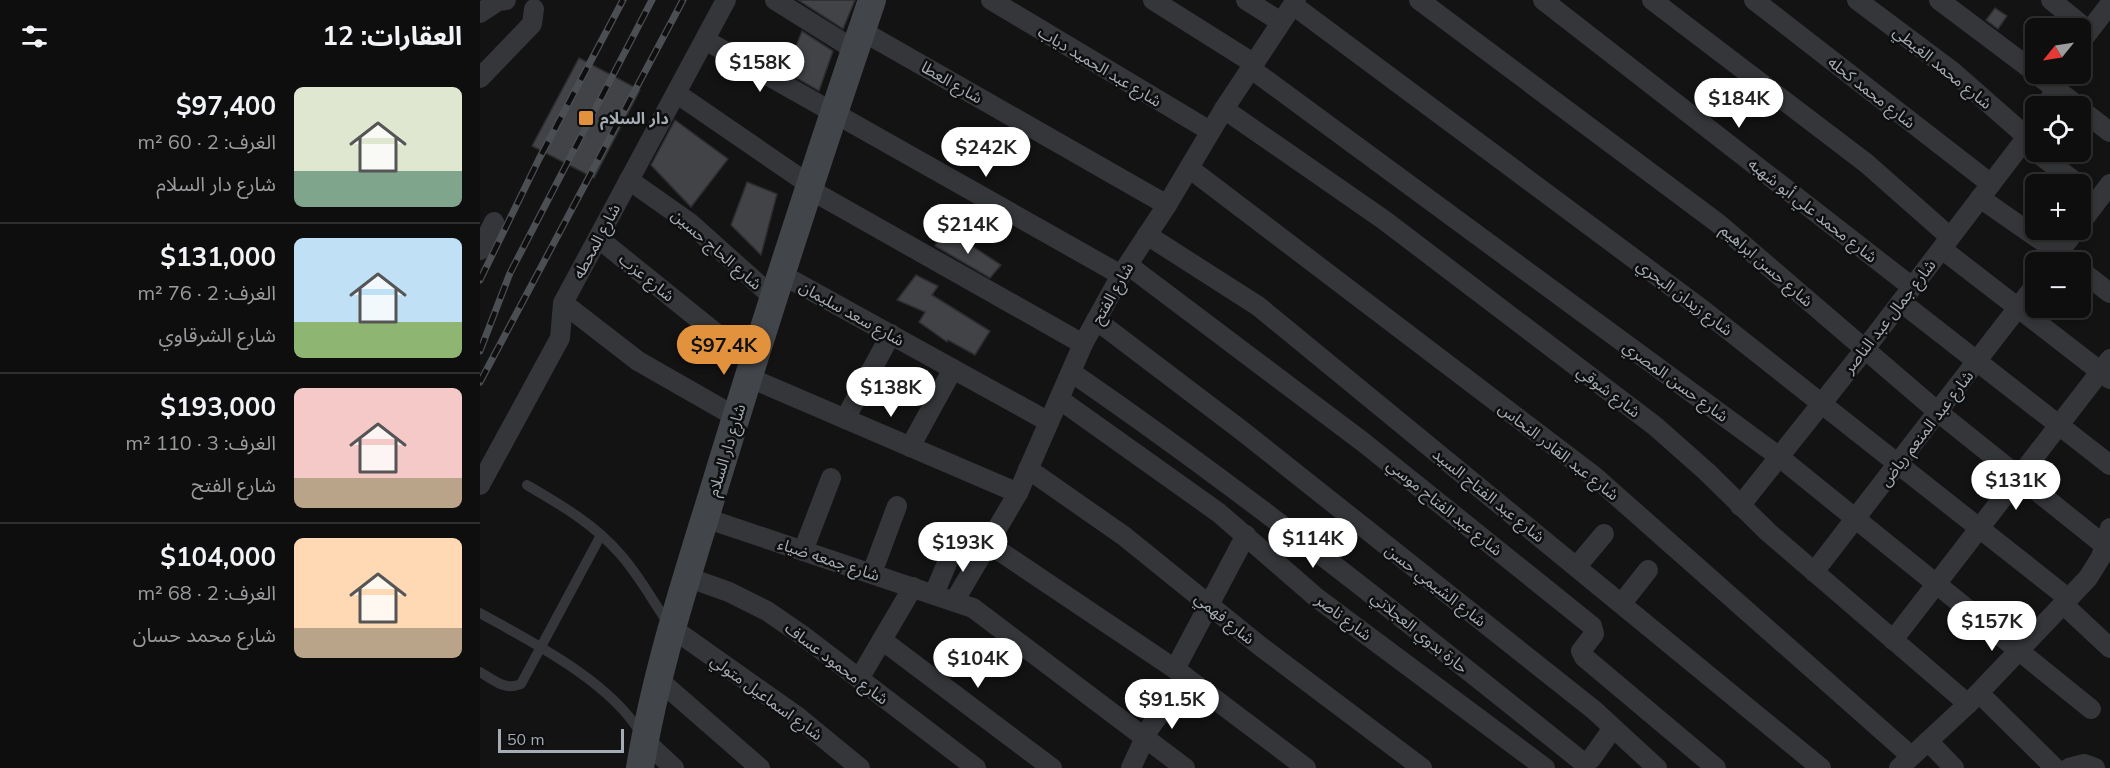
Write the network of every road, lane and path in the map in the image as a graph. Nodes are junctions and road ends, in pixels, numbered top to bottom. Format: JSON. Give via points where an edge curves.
{"nodes":[{"id":1,"x":506,"y":0,"type":"edge"},
{"id":2,"x":514,"y":0,"type":"edge"},
{"id":3,"x":726,"y":0,"type":"edge"},
{"id":4,"x":775,"y":0,"type":"edge"},
{"id":5,"x":872,"y":0,"type":"edge"},
{"id":6,"x":991,"y":0,"type":"edge"},
{"id":7,"x":1153,"y":0,"type":"edge"},
{"id":8,"x":1246,"y":0,"type":"edge"},
{"id":9,"x":1419,"y":0,"type":"edge"},
{"id":10,"x":1543,"y":0,"type":"edge"},
{"id":11,"x":1652,"y":0,"type":"edge"},
{"id":12,"x":1754,"y":0,"type":"edge"},
{"id":13,"x":1857,"y":0,"type":"edge"},
{"id":14,"x":1939,"y":0,"type":"edge"},
{"id":15,"x":2051,"y":0,"type":"edge"},
{"id":16,"x":1295,"y":3,"type":"edge"},
{"id":17,"x":540,"y":4,"type":"edge"},
{"id":18,"x":480,"y":13,"type":"edge"},
{"id":19,"x":2108,"y":13,"type":"edge"},
{"id":20,"x":2068,"y":18,"type":"edge"},
{"id":21,"x":1281,"y":22,"type":"junction"},
{"id":22,"x":2091,"y":31,"type":"edge"},
{"id":23,"x":705,"y":40,"type":"junction"},
{"id":24,"x":858,"y":40,"type":"junction"},
{"id":25,"x":1252,"y":65,"type":"junction"},
{"id":26,"x":2025,"y":65,"type":"edge"},
{"id":27,"x":480,"y":78,"type":"edge"},
{"id":28,"x":2060,"y":84,"type":"edge"},
{"id":29,"x":676,"y":93,"type":"junction"},
{"id":30,"x":2070,"y":96,"type":"edge"},
{"id":31,"x":1224,"y":109,"type":"junction"},
{"id":32,"x":833,"y":114,"type":"junction"},
{"id":33,"x":2091,"y":117,"type":"edge"},
{"id":34,"x":1210,"y":131,"type":"junction"},
{"id":35,"x":2025,"y":132,"type":"edge"},
{"id":36,"x":2110,"y":132,"type":"edge"},
{"id":37,"x":2025,"y":139,"type":"edge"},
{"id":38,"x":2056,"y":162,"type":"edge"},
{"id":39,"x":1189,"y":168,"type":"junction"},
{"id":40,"x":2068,"y":174,"type":"edge"},
{"id":41,"x":629,"y":180,"type":"junction"},
{"id":42,"x":810,"y":187,"type":"junction"},
{"id":43,"x":1985,"y":191,"type":"junction"},
{"id":44,"x":2091,"y":191,"type":"edge"},
{"id":45,"x":2106,"y":198,"type":"edge"},
{"id":46,"x":1167,"y":205,"type":"junction"},
{"id":47,"x":2091,"y":213,"type":"edge"},
{"id":48,"x":494,"y":222,"type":"dead end"},
{"id":49,"x":1147,"y":235,"type":"junction"},
{"id":50,"x":598,"y":237,"type":"junction"},
{"id":51,"x":1946,"y":243,"type":"junction"},
{"id":52,"x":480,"y":250,"type":"edge"},
{"id":53,"x":2053,"y":252,"type":"edge"},
{"id":54,"x":1125,"y":270,"type":"junction"},
{"id":55,"x":2091,"y":278,"type":"edge"},
{"id":56,"x":778,"y":286,"type":"junction"},
{"id":57,"x":2110,"y":293,"type":"edge"},
{"id":58,"x":1906,"y":295,"type":"junction"},
{"id":59,"x":2025,"y":299,"type":"edge"},
{"id":60,"x":563,"y":303,"type":"junction"},
{"id":61,"x":2018,"y":308,"type":"junction"},
{"id":62,"x":1096,"y":320,"type":"junction"},
{"id":63,"x":891,"y":334,"type":"junction"},
{"id":64,"x":1083,"y":344,"type":"junction"},
{"id":65,"x":1865,"y":349,"type":"junction"},
{"id":66,"x":1977,"y":361,"type":"junction"},
{"id":67,"x":953,"y":369,"type":"junction"},
{"id":68,"x":751,"y":370,"type":"junction"},
{"id":69,"x":2107,"y":370,"type":"edge"},
{"id":70,"x":1071,"y":372,"type":"junction"},
{"id":71,"x":1059,"y":399,"type":"junction"},
{"id":72,"x":1821,"y":403,"type":"junction"},
{"id":73,"x":1938,"y":412,"type":"junction"},
{"id":74,"x":736,"y":417,"type":"junction"},
{"id":75,"x":845,"y":419,"type":"junction"},
{"id":76,"x":1049,"y":422,"type":"junction"},
{"id":77,"x":2059,"y":425,"type":"junction"},
{"id":78,"x":910,"y":447,"type":"junction"},
{"id":79,"x":1778,"y":456,"type":"junction"},
{"id":80,"x":1898,"y":465,"type":"junction"},
{"id":81,"x":2110,"y":465,"type":"edge"},
{"id":82,"x":1028,"y":469,"type":"junction"},
{"id":83,"x":2019,"y":477,"type":"junction"},
{"id":84,"x":831,"y":478,"type":"dead end"},
{"id":85,"x":480,"y":485,"type":"edge"},
{"id":86,"x":527,"y":485,"type":"dead end"},
{"id":87,"x":1018,"y":493,"type":"junction"},
{"id":88,"x":897,"y":506,"type":"dead end"},
{"id":89,"x":1740,"y":506,"type":"junction"},
{"id":90,"x":705,"y":518,"type":"junction"},
{"id":91,"x":1856,"y":519,"type":"junction"},
{"id":92,"x":1979,"y":529,"type":"junction"},
{"id":93,"x":1604,"y":534,"type":"dead end"},
{"id":94,"x":602,"y":535,"type":"junction"},
{"id":95,"x":1246,"y":535,"type":"junction"},
{"id":96,"x":958,"y":537,"type":"dead end"},
{"id":97,"x":989,"y":544,"type":"junction"},
{"id":98,"x":2106,"y":548,"type":"edge"},
{"id":99,"x":803,"y":550,"type":"junction"},
{"id":100,"x":1577,"y":566,"type":"junction"},
{"id":101,"x":1648,"y":570,"type":"dead end"},
{"id":102,"x":1814,"y":572,"type":"junction"},
{"id":103,"x":872,"y":573,"type":"junction"},
{"id":104,"x":687,"y":577,"type":"junction"},
{"id":105,"x":1936,"y":584,"type":"junction"},
{"id":106,"x":913,"y":587,"type":"junction"},
{"id":107,"x":934,"y":594,"type":"junction"},
{"id":108,"x":955,"y":600,"type":"junction"},
{"id":109,"x":2066,"y":602,"type":"junction"},
{"id":110,"x":1622,"y":603,"type":"junction"},
{"id":111,"x":1209,"y":605,"type":"junction"},
{"id":112,"x":480,"y":614,"type":"edge"},
{"id":113,"x":672,"y":628,"type":"junction"},
{"id":114,"x":882,"y":640,"type":"junction"},
{"id":115,"x":1893,"y":640,"type":"junction"},
{"id":116,"x":542,"y":648,"type":"junction"},
{"id":117,"x":2110,"y":648,"type":"edge"},
{"id":118,"x":2019,"y":651,"type":"junction"},
{"id":119,"x":480,"y":672,"type":"edge"},
{"id":120,"x":1180,"y":674,"type":"junction"},
{"id":121,"x":860,"y":679,"type":"junction"},
{"id":122,"x":659,"y":680,"type":"junction"},
{"id":123,"x":1974,"y":698,"type":"junction"},
{"id":124,"x":2091,"y":709,"type":"dead end"},
{"id":125,"x":1613,"y":728,"type":"junction"},
{"id":126,"x":1145,"y":737,"type":"junction"},
{"id":127,"x":1928,"y":741,"type":"junction"},
{"id":128,"x":643,"y":754,"type":"edge"},
{"id":129,"x":1902,"y":765,"type":"edge"},
{"id":130,"x":674,"y":768,"type":"edge"},
{"id":131,"x":760,"y":768,"type":"edge"},
{"id":132,"x":860,"y":768,"type":"edge"},
{"id":133,"x":976,"y":768,"type":"edge"},
{"id":134,"x":1052,"y":768,"type":"edge"},
{"id":135,"x":1131,"y":768,"type":"edge"},
{"id":136,"x":1185,"y":768,"type":"edge"},
{"id":137,"x":1305,"y":768,"type":"edge"},
{"id":138,"x":1422,"y":768,"type":"edge"},
{"id":139,"x":1545,"y":768,"type":"edge"},
{"id":140,"x":1657,"y":768,"type":"edge"},
{"id":141,"x":1716,"y":768,"type":"edge"},
{"id":142,"x":1821,"y":768,"type":"edge"},
{"id":143,"x":1954,"y":768,"type":"edge"},
{"id":144,"x":2055,"y":768,"type":"edge"},
{"id":145,"x":2069,"y":768,"type":"edge"},
{"id":146,"x":2096,"y":768,"type":"edge"}],
"edges":[{"from":1,"to":18,"type":"street"},
{"from":2,"to":17,"type":"street"},
{"from":3,"to":23,"type":"street","name":"شارع المحطه"},
{"from":4,"to":24,"type":"street","name":"شارع العطا"},
{"from":5,"to":24,"type":"main road","name":"شارع دار السلام"},
{"from":6,"to":34,"type":"street","name":"شارع عبد الحميد دياب"},
{"from":7,"to":25,"type":"street","name":"شارع حسن المصري"},
{"from":8,"to":21,"type":"street"},
{"from":9,"to":65,"type":"street","name":"شارع حسن ابراهيم","via":[[1719,224]]},
{"from":10,"to":58,"type":"street","name":"شارع محمد علي أبو شهبه"},
{"from":11,"to":51,"type":"street","via":[[1866,163]]},
{"from":12,"to":43,"type":"street","name":"شارع محمد كحله"},
{"from":13,"to":35,"type":"street","name":"شارع محمد الغيطي","via":[[1952,71]]},
{"from":14,"to":26,"type":"street"},
{"from":15,"to":20,"type":"street"},
{"from":16,"to":21,"type":"street","name":"شارع الفتح"},
{"from":16,"to":72,"type":"street","name":"شارع زيدان البحري"},
{"from":17,"to":27,"type":"street","via":[[532,24]]},
{"from":19,"to":22,"type":"street"},
{"from":21,"to":25,"type":"street","name":"شارع الفتح"},
{"from":23,"to":29,"type":"street","name":"شارع المحطه"},
{"from":23,"to":32,"type":"street"},
{"from":24,"to":32,"type":"main road","name":"شارع دار السلام"},
{"from":24,"to":46,"type":"street","name":"شارع العطا"},
{"from":25,"to":31,"type":"street","name":"شارع الفتح"},
{"from":25,"to":79,"type":"street","name":"شارع حسن المصري"},
{"from":28,"to":30,"type":"street"},
{"from":29,"to":41,"type":"street","name":"شارع المحطه"},
{"from":29,"to":42,"type":"street"},
{"from":31,"to":34,"type":"street","name":"شارع الفتح"},
{"from":31,"to":89,"type":"street","name":"شارع شوقي","via":[[1384,220],[1655,426]]},
{"from":32,"to":42,"type":"main road","name":"شارع دار السلام"},
{"from":32,"to":54,"type":"street"},
{"from":33,"to":36,"type":"street"},
{"from":34,"to":39,"type":"street","name":"شارع الفتح"},
{"from":37,"to":43,"type":"street","name":"شارع جمال عبد الناصر"},
{"from":38,"to":40,"type":"street","name":"شارع محمد الغيطي"},
{"from":39,"to":46,"type":"street","name":"شارع الفتح"},
{"from":39,"to":129,"type":"street","name":"شارع عبد القادر النحاس","via":[[1594,476]]},
{"from":41,"to":50,"type":"street","name":"شارع المحطه"},
{"from":41,"to":56,"type":"street","name":"شارع الحاج حسين"},
{"from":42,"to":56,"type":"main road","name":"شارع دار السلام"},
{"from":42,"to":64,"type":"street"},
{"from":43,"to":51,"type":"street","name":"شارع جمال عبد الناصر"},
{"from":43,"to":53,"type":"street","name":"شارع محمد كحله"},
{"from":44,"to":45,"type":"street","name":"شارع محمد الغيطي"},
{"from":45,"to":47,"type":"street"},
{"from":46,"to":49,"type":"street","name":"شارع الفتح"},
{"from":48,"to":52,"type":"street"},
{"from":49,"to":54,"type":"street","name":"شارع الفتح"},
{"from":49,"to":100,"type":"street","name":"شارع عبد الفتاح السيد","via":[[1258,306]]},
{"from":50,"to":60,"type":"street","name":"شارع المحطه"},
{"from":50,"to":68,"type":"street","name":"شارع عزب"},
{"from":51,"to":58,"type":"street","name":"شارع جمال عبد الناصر"},
{"from":51,"to":61,"type":"street"},
{"from":54,"to":62,"type":"street","name":"شارع الفتح"},
{"from":54,"to":141,"type":"street","name":"شارع عبد الفتاح موسي","via":[[1363,442],[1592,626],[1594,634],[1581,651],[1584,657]]},
{"from":55,"to":57,"type":"street"},
{"from":56,"to":63,"type":"street","name":"شارع سعد سليمان"},
{"from":56,"to":68,"type":"main road","name":"شارع دار السلام"},
{"from":58,"to":65,"type":"street","name":"شارع جمال عبد الناصر"},
{"from":58,"to":66,"type":"street","name":"شارع محمد علي أبو شهبه"},
{"from":59,"to":61,"type":"street","name":"شارع عبد المنعم رياض"},
{"from":60,"to":74,"type":"street","via":[[638,361]]},
{"from":60,"to":85,"type":"street","name":"شارع المحطه","via":[[561,338]]},
{"from":61,"to":66,"type":"street","name":"شارع عبد المنعم رياض"},
{"from":61,"to":69,"type":"street"},
{"from":62,"to":64,"type":"street","name":"شارع الفتح"},
{"from":62,"to":125,"type":"street","name":"شارع الشيمي حسن","via":[[1241,430]]},
{"from":63,"to":67,"type":"street","name":"شارع سعد سليمان"},
{"from":63,"to":75,"type":"street"},
{"from":64,"to":70,"type":"street","name":"شارع الفتح"},
{"from":65,"to":72,"type":"street","name":"شارع جمال عبد الناصر"},
{"from":65,"to":73,"type":"street","name":"شارع حسن ابراهيم"},
{"from":66,"to":73,"type":"street","name":"شارع عبد المنعم رياض"},
{"from":66,"to":77,"type":"street","name":"شارع محمد علي أبو شهبه"},
{"from":67,"to":76,"type":"street","name":"شارع سعد سليمان"},
{"from":67,"to":78,"type":"street"},
{"from":68,"to":74,"type":"main road","name":"شارع دار السلام"},
{"from":68,"to":75,"type":"street","name":"شارع عزب"},
{"from":69,"to":77,"type":"street"},
{"from":70,"to":71,"type":"street","name":"شارع الفتح"},
{"from":70,"to":125,"type":"street","name":"حارة بدوي العجلاتي","via":[[1170,440],[1329,559],[1580,760],[1592,759]]},
{"from":71,"to":76,"type":"street","name":"شارع الفتح"},
{"from":71,"to":95,"type":"street","name":"شارع ناصر"},
{"from":72,"to":79,"type":"street","name":"شارع جمال عبد الناصر"},
{"from":72,"to":80,"type":"street","name":"شارع زيدان البحري"},
{"from":73,"to":80,"type":"street","name":"شارع عبد المنعم رياض"},
{"from":73,"to":83,"type":"street","name":"شارع حسن ابراهيم"},
{"from":74,"to":90,"type":"main road","name":"شارع دار السلام"},
{"from":75,"to":78,"type":"street","name":"شارع عزب"},
{"from":76,"to":82,"type":"street","name":"شارع الفتح"},
{"from":77,"to":81,"type":"street","name":"شارع محمد علي أبو شهبه"},
{"from":77,"to":83,"type":"street"},
{"from":78,"to":87,"type":"street","name":"شارع عزب"},
{"from":79,"to":89,"type":"street","name":"شارع جمال عبد الناصر"},
{"from":79,"to":91,"type":"street","name":"شارع حسن المصري"},
{"from":80,"to":91,"type":"street","name":"شارع عبد المنعم رياض"},
{"from":80,"to":92,"type":"street","name":"شارع زيدان البحري"},
{"from":82,"to":87,"type":"street","name":"شارع الفتح"},
{"from":82,"to":111,"type":"street","name":"شارع فهمي","via":[[1124,536]]},
{"from":83,"to":92,"type":"street"},
{"from":83,"to":98,"type":"street","name":"شارع حسن ابراهيم"},
{"from":84,"to":99,"type":"street"},
{"from":86,"to":94,"type":"lane","via":[[572,511]]},
{"from":87,"to":97,"type":"street","name":"شارع الفتح"},
{"from":88,"to":103,"type":"street"},
{"from":89,"to":102,"type":"street","name":"شارع شوقي"},
{"from":90,"to":99,"type":"street","name":"شارع جمعه ضياء"},
{"from":90,"to":104,"type":"main road","name":"شارع دار السلام"},
{"from":91,"to":102,"type":"street","name":"شارع عبد المنعم رياض"},
{"from":91,"to":105,"type":"street","name":"شارع حسن المصري"},
{"from":92,"to":105,"type":"street"},
{"from":92,"to":109,"type":"street","name":"شارع زيدان البحري"},
{"from":93,"to":100,"type":"street"},
{"from":94,"to":113,"type":"lane","via":[[637,575]]},
{"from":94,"to":116,"type":"lane"},
{"from":95,"to":111,"type":"street"},
{"from":95,"to":139,"type":"street","name":"شارع ناصر","via":[[1317,598]]},
{"from":96,"to":107,"type":"street"},
{"from":97,"to":108,"type":"street","name":"شارع الفتح"},
{"from":97,"to":120,"type":"street"},
{"from":98,"to":109,"type":"street","via":[[2088,578]]},
{"from":99,"to":103,"type":"street","name":"شارع جمعه ضياء"},
{"from":100,"to":110,"type":"street","name":"شارع عبد الفتاح السيد"},
{"from":101,"to":110,"type":"street"},
{"from":102,"to":115,"type":"street","name":"شارع شوقي"},
{"from":103,"to":106,"type":"street","name":"شارع جمعه ضياء"},
{"from":104,"to":113,"type":"main road","name":"شارع دار السلام"},
{"from":104,"to":121,"type":"street","name":"شارع محمود عساف","via":[[767,611]]},
{"from":105,"to":115,"type":"street"},
{"from":105,"to":118,"type":"street","name":"شارع حسن المصري"},
{"from":106,"to":107,"type":"street","name":"شارع جمعه ضياء"},
{"from":106,"to":114,"type":"street"},
{"from":107,"to":108,"type":"street","name":"شارع جمعه ضياء"},
{"from":108,"to":126,"type":"street","name":"شارع جمعه ضياء","via":[[987,617]]},
{"from":109,"to":117,"type":"street","name":"شارع زيدان البحري"},
{"from":109,"to":118,"type":"street"},
{"from":110,"to":142,"type":"street","name":"شارع عبد الفتاح السيد"},
{"from":111,"to":120,"type":"street"},
{"from":111,"to":138,"type":"street","name":"شارع فهمي"},
{"from":112,"to":116,"type":"lane"},
{"from":113,"to":122,"type":"main road","name":"شارع دار السلام"},
{"from":113,"to":132,"type":"street","name":"شارع اسماعيل متولي","via":[[798,717]]},
{"from":114,"to":121,"type":"street"},
{"from":114,"to":134,"type":"street"},
{"from":115,"to":123,"type":"street","name":"شارع شوقي"},
{"from":116,"to":119,"type":"lane","via":[[521,684],[504,686]]},
{"from":116,"to":128,"type":"lane","via":[[624,709]]},
{"from":118,"to":123,"type":"street"},
{"from":118,"to":124,"type":"street","name":"شارع حسن المصري"},
{"from":120,"to":126,"type":"street"},
{"from":120,"to":137,"type":"street"},
{"from":121,"to":133,"type":"street","name":"شارع محمود عساف"},
{"from":122,"to":128,"type":"main road","name":"شارع دار السلام"},
{"from":122,"to":131,"type":"street"},
{"from":123,"to":127,"type":"street"},
{"from":123,"to":144,"type":"street","name":"شارع شوقي"},
{"from":125,"to":140,"type":"street","name":"شارع الشيمي حسن"},
{"from":126,"to":135,"type":"street"},
{"from":126,"to":136,"type":"street","name":"شارع جمعه ضياء"},
{"from":127,"to":129,"type":"street"},
{"from":127,"to":143,"type":"street"},
{"from":128,"to":130,"type":"street"},
{"from":145,"to":146,"type":"street","via":[[2084,764]]}]}
